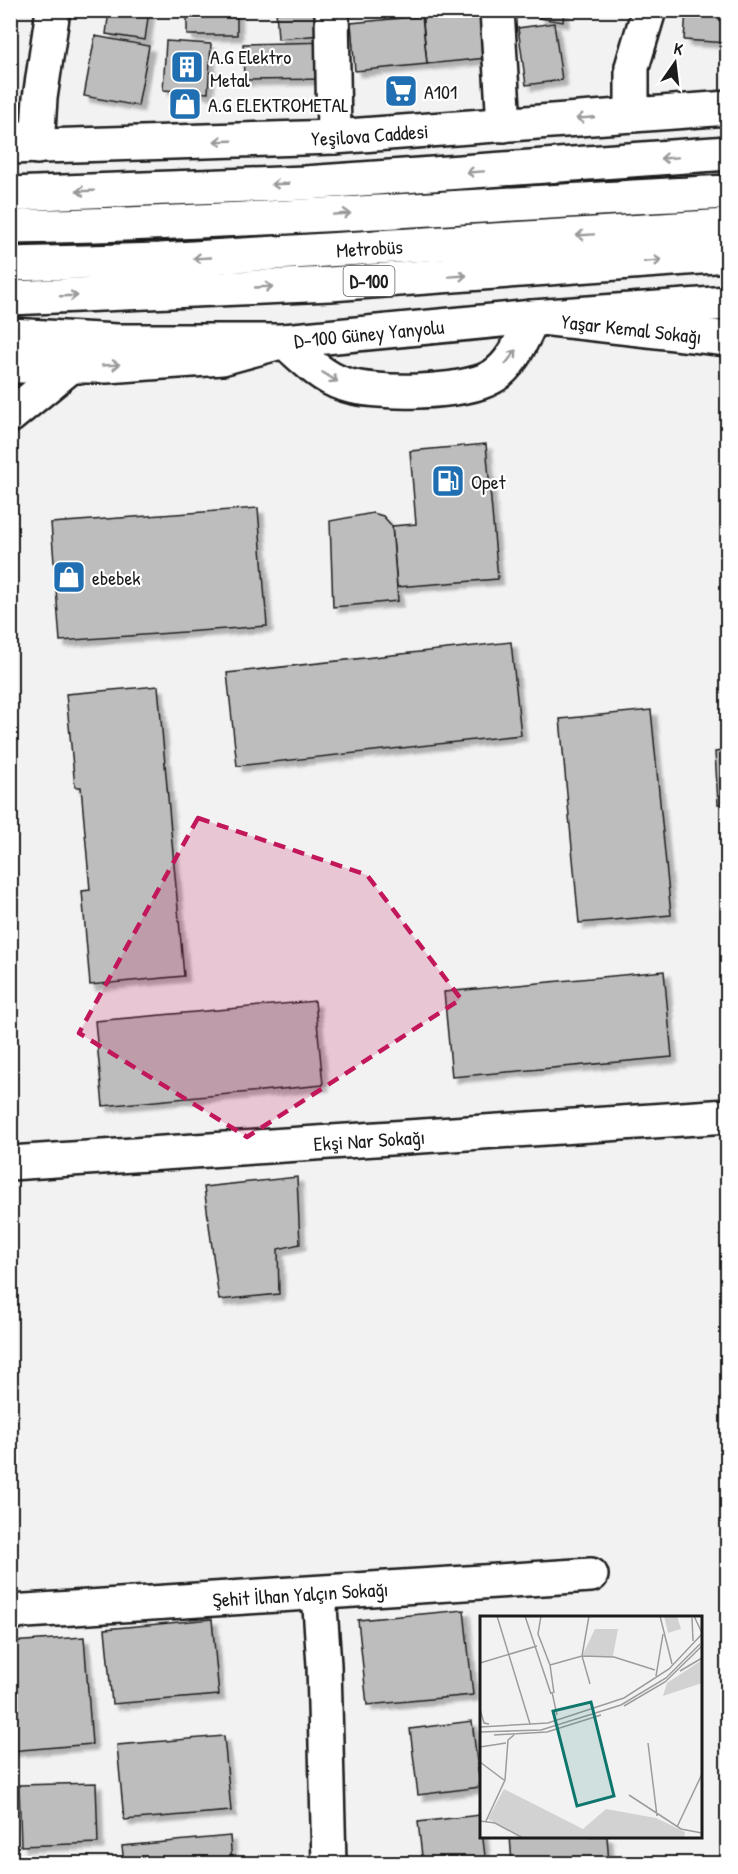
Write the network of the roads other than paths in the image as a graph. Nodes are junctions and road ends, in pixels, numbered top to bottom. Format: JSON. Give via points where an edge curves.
{"nodes":[{"id":1,"x":37,"y":10,"type":"edge"},
{"id":2,"x":53,"y":10,"type":"edge"},
{"id":3,"x":332,"y":10,"type":"edge"},
{"id":4,"x":497,"y":10,"type":"edge"},
{"id":5,"x":649,"y":10,"type":"edge"},
{"id":6,"x":40,"y":98,"type":"junction"},
{"id":7,"x":728,"y":108,"type":"edge"},
{"id":8,"x":632,"y":115,"type":"junction"},
{"id":9,"x":504,"y":125,"type":"junction"},
{"id":10,"x":334,"y":137,"type":"junction"},
{"id":11,"x":19,"y":143,"type":"edge"},
{"id":12,"x":728,"y":153,"type":"edge"},
{"id":13,"x":728,"y":192,"type":"edge"},
{"id":14,"x":10,"y":194,"type":"edge"},
{"id":15,"x":728,"y":226,"type":"edge"},
{"id":16,"x":10,"y":227,"type":"edge"},
{"id":17,"x":728,"y":255,"type":"edge"},
{"id":18,"x":10,"y":264,"type":"edge"},
{"id":19,"x":10,"y":298,"type":"edge"},
{"id":20,"x":728,"y":303,"type":"edge"},
{"id":21,"x":533,"y":317,"type":"junction"},
{"id":22,"x":10,"y":335,"type":"edge"},
{"id":23,"x":728,"y":339,"type":"edge"},
{"id":24,"x":284,"y":341,"type":"junction"},
{"id":25,"x":10,"y":366,"type":"edge"},
{"id":26,"x":70,"y":366,"type":"junction"},
{"id":27,"x":10,"y":416,"type":"edge"},
{"id":28,"x":728,"y":1116,"type":"edge"},
{"id":29,"x":10,"y":1163,"type":"edge"},
{"id":30,"x":591,"y":1575,"type":"dead end"},
{"id":31,"x":319,"y":1593,"type":"junction"},
{"id":32,"x":10,"y":1612,"type":"edge"},
{"id":33,"x":330,"y":1863,"type":"edge"}],
"edges":[{"from":1,"to":6,"type":"main road"},
{"from":2,"to":6,"type":"main road"},
{"from":3,"to":10,"type":"main road"},
{"from":4,"to":9,"type":"main road"},
{"from":5,"to":8,"type":"main road","via":[[632,67]]},
{"from":6,"to":11,"type":"main road"},
{"from":7,"to":8,"type":"main road","name":"Yeşilova Caddesi"},
{"from":8,"to":9,"type":"main road","name":"Yeşilova Caddesi","one_way":true},
{"from":9,"to":10,"type":"main road","name":"Yeşilova Caddesi"},
{"from":10,"to":11,"type":"main road","name":"Yeşilova Caddesi","one_way":true},
{"from":12,"to":14,"type":"main road","one_way":true,"via":[[304,183]]},
{"from":16,"to":13,"type":"main road","name":"Metrobüs","one_way":true,"via":[[237,221]]},
{"from":15,"to":18,"type":"main road","name":"Metrobüs","one_way":true,"via":[[172,260]]},
{"from":19,"to":17,"type":"main road","number":"D-100","one_way":true,"via":[[330,284]]},
{"from":20,"to":21,"type":"main road","name":"D-100 Güney Yanyolu"},
{"from":21,"to":23,"type":"main road","name":"Yaşar Kemal Sokağı"},
{"from":21,"to":24,"type":"main road","name":"D-100 Güney Yanyolu"},
{"from":24,"to":21,"type":"main road","one_way":true,"via":[[341,384],[381,392],[472,386],[494,376],[514,354]]},
{"from":22,"to":24,"type":"main road","via":[[117,341]]},
{"from":26,"to":24,"type":"main road","name":"D-100 Güney Yanyolu","one_way":true,"via":[[222,358]]},
{"from":25,"to":26,"type":"main road","name":"D-100 Güney Yanyolu"},
{"from":26,"to":27,"type":"main road"},
{"from":28,"to":29,"type":"main road","name":"Ekşi Nar Sokağı"},
{"from":30,"to":31,"type":"main road","name":"Şehit İlhan Yalçın Sokağı"},
{"from":31,"to":32,"type":"main road","name":"Şehit İlhan Yalçın Sokağı"},
{"from":31,"to":33,"type":"main road"}]}
